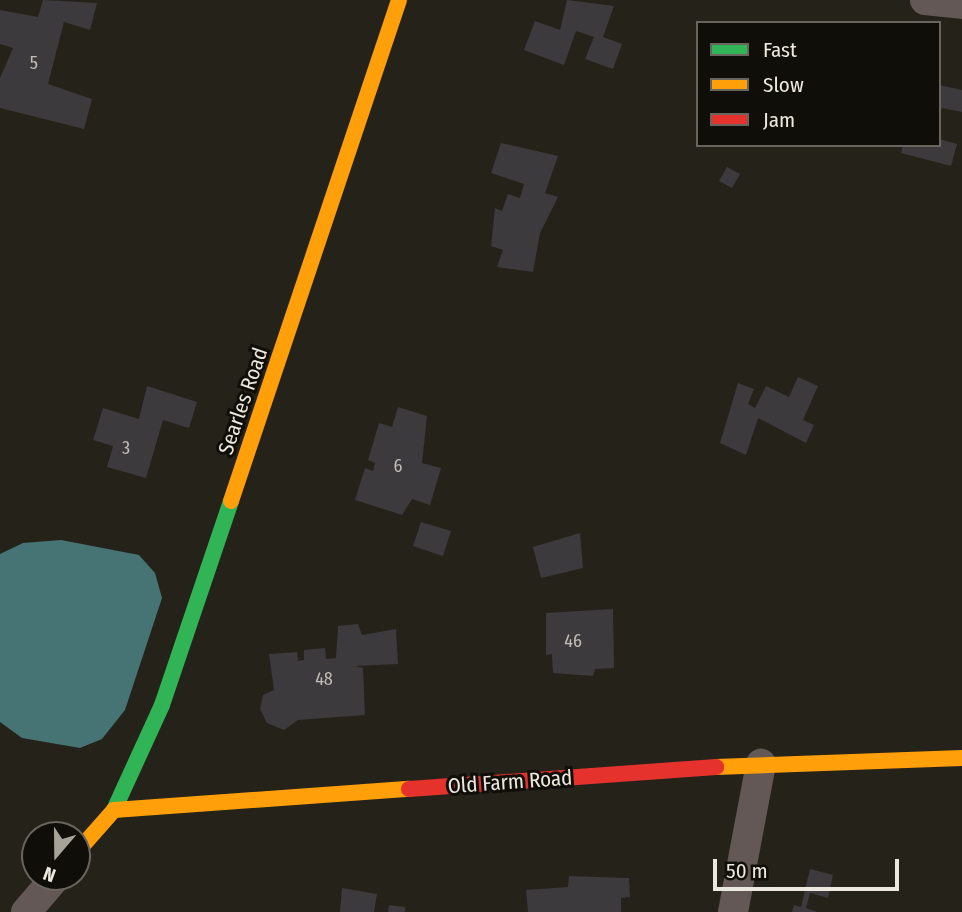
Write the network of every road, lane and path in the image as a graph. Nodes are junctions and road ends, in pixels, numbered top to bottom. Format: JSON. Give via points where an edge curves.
{"nodes":[{"id":1,"x":399,"y":0,"type":"edge"},
{"id":2,"x":925,"y":0,"type":"edge"},
{"id":3,"x":962,"y":4,"type":"edge"},
{"id":4,"x":962,"y":758,"type":"edge"},
{"id":5,"x":761,"y":764,"type":"junction"},
{"id":6,"x":114,"y":810,"type":"junction"},
{"id":7,"x":91,"y":836,"type":"edge"},
{"id":8,"x":44,"y":891,"type":"edge"},
{"id":9,"x":26,"y":912,"type":"edge"},
{"id":10,"x":733,"y":912,"type":"edge"}],
"edges":[{"from":1,"to":6,"type":"street","name":"Searles Road","via":[[162,705]]},
{"from":2,"to":3,"type":"street"},
{"from":4,"to":5,"type":"street","name":"Old Farm Road"},
{"from":5,"to":6,"type":"street","name":"Old Farm Road"},
{"from":5,"to":10,"type":"street"},
{"from":6,"to":7,"type":"street"},
{"from":8,"to":9,"type":"street"}]}
